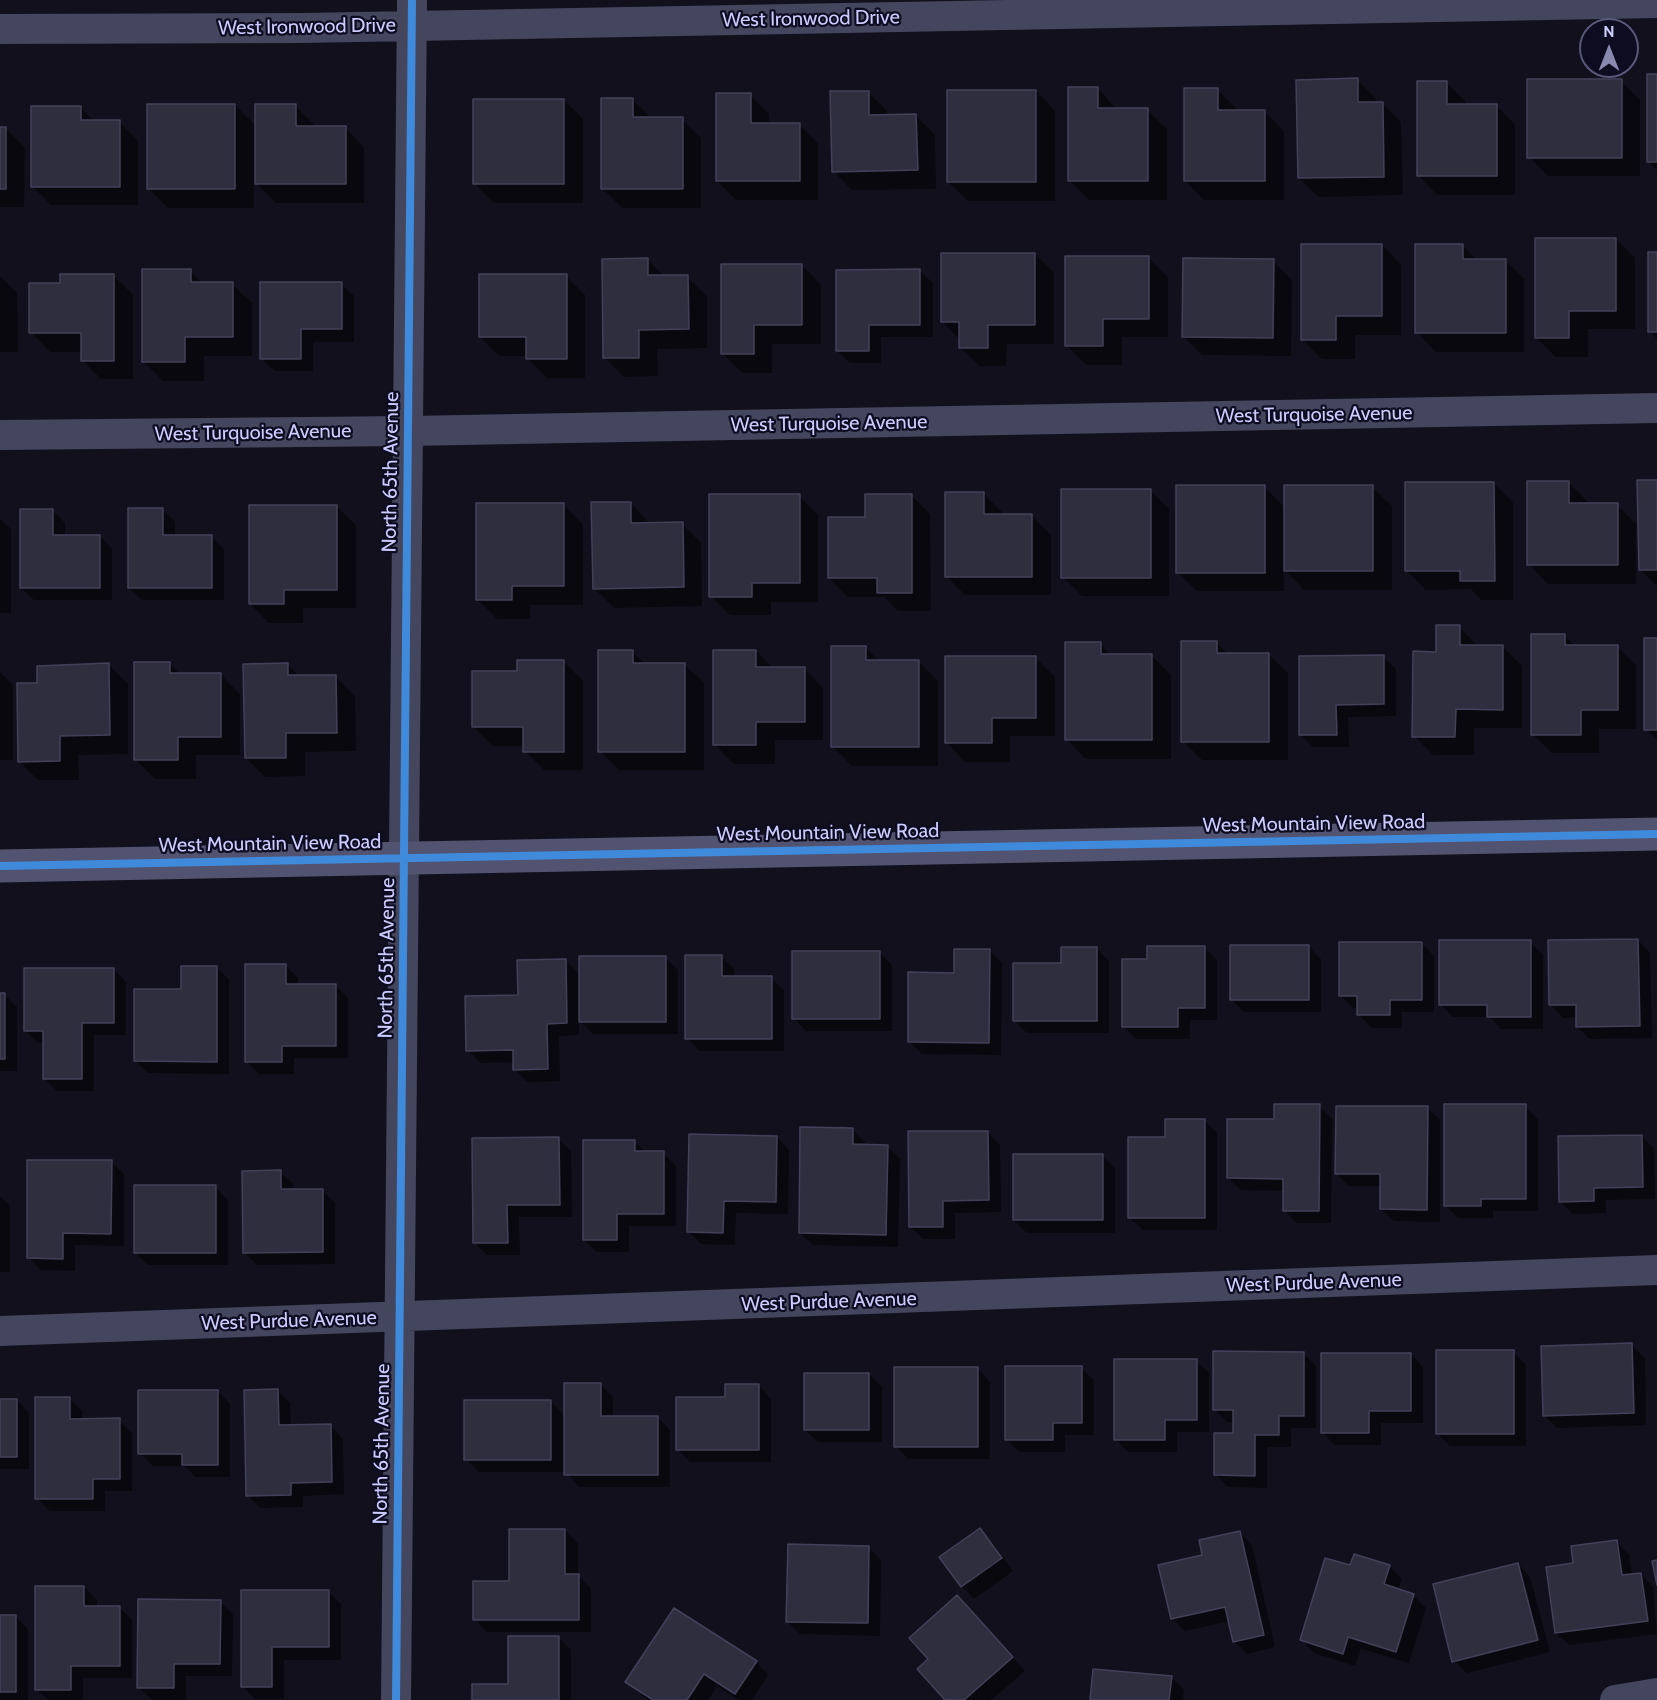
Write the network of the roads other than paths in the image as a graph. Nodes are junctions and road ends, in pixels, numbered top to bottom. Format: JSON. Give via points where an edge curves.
{"nodes":[{"id":1,"x":1657,"y":3,"type":"edge"},
{"id":2,"x":412,"y":13,"type":"edge"},
{"id":3,"x":0,"y":29,"type":"edge"},
{"id":4,"x":1657,"y":408,"type":"edge"},
{"id":5,"x":408,"y":431,"type":"junction"},
{"id":6,"x":0,"y":435,"type":"edge"},
{"id":7,"x":1657,"y":834,"type":"edge"},
{"id":8,"x":404,"y":858,"type":"junction"},
{"id":9,"x":0,"y":867,"type":"edge"},
{"id":10,"x":1657,"y":1270,"type":"edge"},
{"id":11,"x":400,"y":1318,"type":"junction"},
{"id":12,"x":0,"y":1331,"type":"edge"},
{"id":13,"x":1657,"y":1693,"type":"edge"},
{"id":14,"x":396,"y":1700,"type":"edge"},
{"id":15,"x":1615,"y":1700,"type":"edge"}],
"edges":[{"from":1,"to":2,"type":"street","name":"West Ironwood Drive"},
{"from":2,"to":3,"type":"street","name":"West Ironwood Drive"},
{"from":2,"to":5,"type":"street","name":"North 65th Avenue"},
{"from":4,"to":5,"type":"street","name":"West Turquoise Avenue"},
{"from":5,"to":6,"type":"street","name":"West Turquoise Avenue"},
{"from":5,"to":8,"type":"street","name":"North 65th Avenue"},
{"from":7,"to":8,"type":"street","name":"West Mountain View Road"},
{"from":8,"to":9,"type":"street","name":"West Mountain View Road"},
{"from":8,"to":11,"type":"street","name":"North 65th Avenue"},
{"from":10,"to":11,"type":"street","name":"West Purdue Avenue"},
{"from":11,"to":12,"type":"street","name":"West Purdue Avenue"},
{"from":11,"to":14,"type":"street","name":"North 65th Avenue"},
{"from":13,"to":15,"type":"street"}]}
